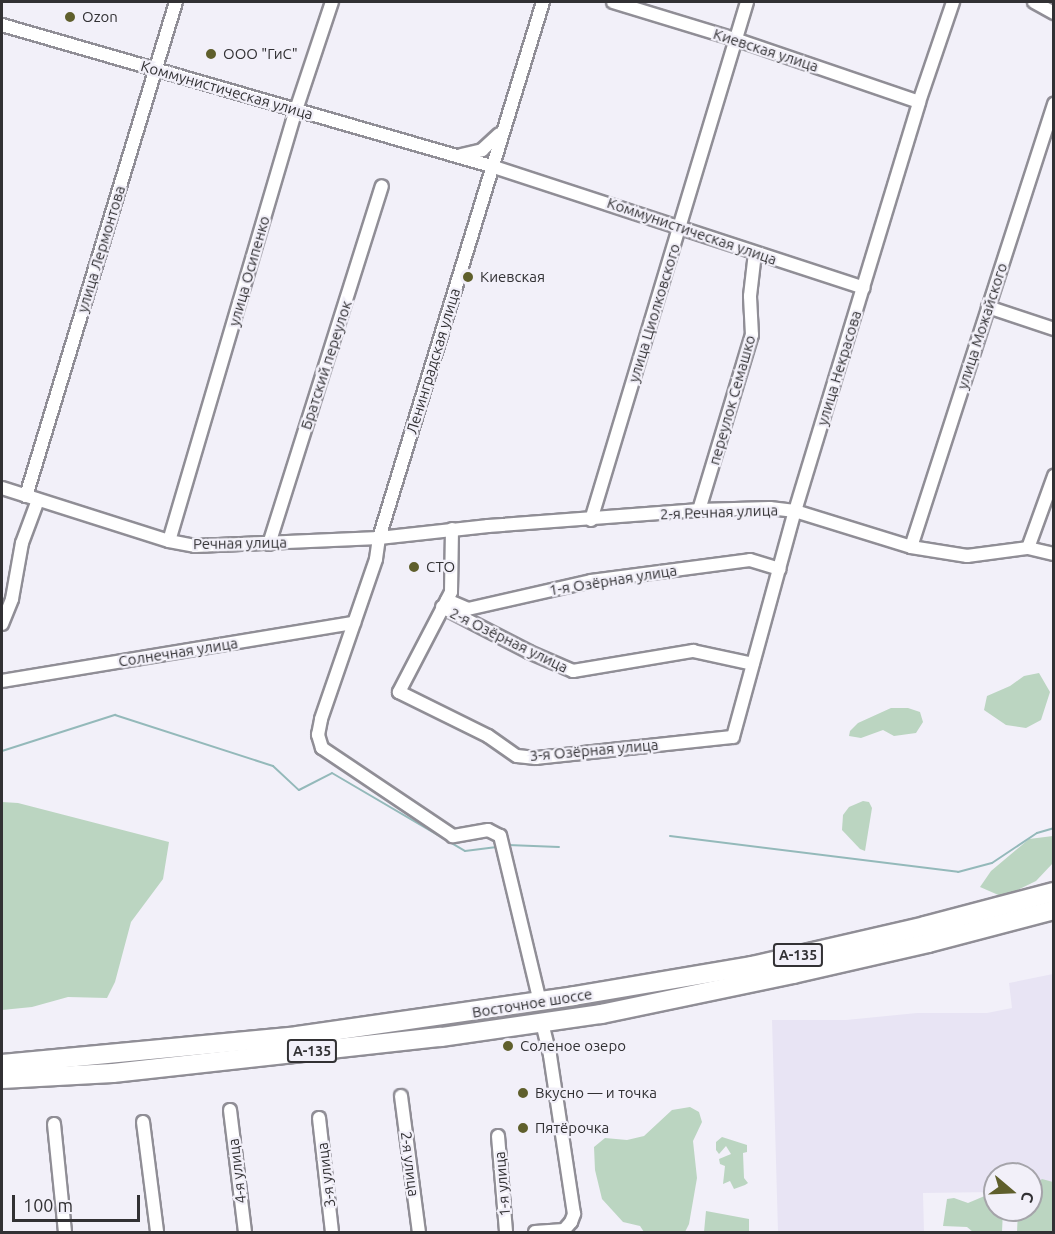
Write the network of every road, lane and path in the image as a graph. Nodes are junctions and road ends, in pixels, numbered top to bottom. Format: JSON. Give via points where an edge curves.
{"nodes":[{"id":1,"x":176,"y":2,"type":"edge"},
{"id":2,"x":332,"y":2,"type":"edge"},
{"id":3,"x":543,"y":2,"type":"edge"},
{"id":4,"x":613,"y":2,"type":"edge"},
{"id":5,"x":747,"y":2,"type":"edge"},
{"id":6,"x":953,"y":2,"type":"edge"},
{"id":7,"x":1034,"y":2,"type":"edge"},
{"id":8,"x":1053,"y":13,"type":"edge"},
{"id":9,"x":2,"y":25,"type":"edge"},
{"id":10,"x":735,"y":39,"type":"junction"},
{"id":11,"x":155,"y":69,"type":"junction"},
{"id":12,"x":919,"y":102,"type":"junction"},
{"id":13,"x":1053,"y":104,"type":"edge"},
{"id":14,"x":296,"y":110,"type":"junction"},
{"id":15,"x":503,"y":128,"type":"junction"},
{"id":16,"x":452,"y":155,"type":"junction"},
{"id":17,"x":491,"y":166,"type":"junction"},
{"id":18,"x":382,"y":186,"type":"dead end"},
{"id":19,"x":680,"y":227,"type":"junction"},
{"id":20,"x":755,"y":253,"type":"junction"},
{"id":21,"x":864,"y":288,"type":"junction"},
{"id":22,"x":988,"y":307,"type":"junction"},
{"id":23,"x":1053,"y":329,"type":"edge"},
{"id":24,"x":1053,"y":476,"type":"edge"},
{"id":25,"x":2,"y":488,"type":"edge"},
{"id":26,"x":32,"y":498,"type":"junction"},
{"id":27,"x":699,"y":510,"type":"junction"},
{"id":28,"x":795,"y":511,"type":"junction"},
{"id":29,"x":591,"y":520,"type":"junction"},
{"id":30,"x":452,"y":529,"type":"junction"},
{"id":31,"x":379,"y":538,"type":"junction"},
{"id":32,"x":169,"y":541,"type":"junction"},
{"id":33,"x":269,"y":544,"type":"junction"},
{"id":34,"x":911,"y":548,"type":"junction"},
{"id":35,"x":1028,"y":548,"type":"junction"},
{"id":36,"x":1053,"y":554,"type":"edge"},
{"id":37,"x":780,"y":569,"type":"junction"},
{"id":38,"x":444,"y":604,"type":"junction"},
{"id":39,"x":354,"y":623,"type":"junction"},
{"id":40,"x":2,"y":624,"type":"edge"},
{"id":41,"x":753,"y":664,"type":"junction"},
{"id":42,"x":2,"y":681,"type":"edge"},
{"id":43,"x":733,"y":737,"type":"joint"},
{"id":44,"x":1053,"y":892,"type":"edge"},
{"id":45,"x":1053,"y":910,"type":"edge"},
{"id":46,"x":792,"y":965,"type":"junction"},
{"id":47,"x":540,"y":1002,"type":"junction"},
{"id":48,"x":542,"y":1022,"type":"junction"},
{"id":49,"x":297,"y":1035,"type":"junction"},
{"id":50,"x":262,"y":1057,"type":"junction"},
{"id":51,"x":2,"y":1064,"type":"edge"},
{"id":52,"x":2,"y":1079,"type":"edge"},
{"id":53,"x":401,"y":1096,"type":"dead end"},
{"id":54,"x":230,"y":1110,"type":"dead end"},
{"id":55,"x":319,"y":1118,"type":"dead end"},
{"id":56,"x":143,"y":1122,"type":"dead end"},
{"id":57,"x":54,"y":1124,"type":"dead end"},
{"id":58,"x":498,"y":1136,"type":"dead end"},
{"id":59,"x":65,"y":1233,"type":"edge"},
{"id":60,"x":157,"y":1233,"type":"edge"},
{"id":61,"x":245,"y":1233,"type":"edge"},
{"id":62,"x":332,"y":1233,"type":"edge"},
{"id":63,"x":419,"y":1233,"type":"edge"},
{"id":64,"x":506,"y":1233,"type":"edge"},
{"id":65,"x":535,"y":1233,"type":"edge"}],
"edges":[{"from":1,"to":11,"type":"street","name":"улица Лермонтова"},
{"from":2,"to":14,"type":"street","name":"улица Осипенко"},
{"from":3,"to":15,"type":"street","name":"Ленинградская улица"},
{"from":4,"to":10,"type":"street","name":"Киевская улица"},
{"from":5,"to":10,"type":"street","name":"улица Циолковского"},
{"from":6,"to":12,"type":"street","name":"улица Некрасова"},
{"from":7,"to":8,"type":"street"},
{"from":9,"to":11,"type":"street","name":"Коммунистическая улица"},
{"from":10,"to":12,"type":"street","name":"Киевская улица"},
{"from":10,"to":19,"type":"street","name":"улица Циолковского"},
{"from":11,"to":14,"type":"street","name":"Коммунистическая улица"},
{"from":11,"to":26,"type":"street","name":"улица Лермонтова"},
{"from":12,"to":21,"type":"street","name":"улица Некрасова"},
{"from":13,"to":22,"type":"street","name":"улица Можайского"},
{"from":14,"to":16,"type":"street","name":"Коммунистическая улица"},
{"from":14,"to":32,"type":"street","name":"улица Осипенко"},
{"from":15,"to":16,"type":"street","name":"Коммунистическая улица","via":[[482,150]]},
{"from":15,"to":17,"type":"street","name":"Ленинградская улица"},
{"from":16,"to":17,"type":"street","name":"Коммунистическая улица"},
{"from":17,"to":19,"type":"street","name":"Коммунистическая улица"},
{"from":17,"to":31,"type":"street","name":"Ленинградская улица"},
{"from":18,"to":33,"type":"street","name":"Братский переулок"},
{"from":19,"to":20,"type":"street","name":"Коммунистическая улица"},
{"from":19,"to":29,"type":"street","name":"улица Циолковского"},
{"from":20,"to":21,"type":"street","name":"Коммунистическая улица"},
{"from":20,"to":27,"type":"street","name":"переулок Семашко","via":[[750,296],[752,335]]},
{"from":21,"to":28,"type":"street","name":"улица Некрасова"},
{"from":22,"to":23,"type":"street"},
{"from":22,"to":34,"type":"street","name":"улица Можайского"},
{"from":24,"to":35,"type":"street"},
{"from":25,"to":26,"type":"street","name":"Речная улица"},
{"from":26,"to":32,"type":"street","name":"Речная улица"},
{"from":26,"to":40,"type":"street","name":"улица Лермонтова","via":[[12,599]]},
{"from":27,"to":28,"type":"street","name":"2-я Речная улица"},
{"from":27,"to":29,"type":"street","name":"2-я Речная улица"},
{"from":28,"to":34,"type":"street","name":"2-я Речная улица"},
{"from":28,"to":37,"type":"street","name":"улица Некрасова"},
{"from":29,"to":30,"type":"street","name":"2-я Речная улица"},
{"from":30,"to":31,"type":"street","name":"2-я Речная улица"},
{"from":30,"to":38,"type":"street","via":[[451,592]]},
{"from":31,"to":33,"type":"street","name":"Речная улица"},
{"from":31,"to":39,"type":"street","name":"Ленинградская улица","via":[[376,559]]},
{"from":32,"to":33,"type":"street","name":"Речная улица","via":[[195,546]]},
{"from":34,"to":35,"type":"street","name":"2-я Речная улица","via":[[967,556]]},
{"from":35,"to":36,"type":"street","name":"2-я Речная улица"},
{"from":37,"to":38,"type":"street","name":"1-я Озёрная улица","via":[[750,560],[591,581],[468,609]]},
{"from":37,"to":41,"type":"street","name":"улица Некрасова"},
{"from":38,"to":41,"type":"street","name":"2-я Озёрная улица","via":[[529,652],[573,671],[693,651]]},
{"from":38,"to":43,"type":"street","name":"3-я Озёрная улица","via":[[399,692],[488,736],[517,756],[537,758]]},
{"from":39,"to":42,"type":"street","name":"Солнечная улица"},
{"from":39,"to":47,"type":"street","name":"Ленинградская улица","via":[[321,719],[318,735],[322,748],[453,836],[488,830],[500,836]]},
{"from":41,"to":43,"type":"street","name":"улица Некрасова"},
{"from":44,"to":46,"type":"highway","name":"Восточное шоссе","number":"А-135"},
{"from":45,"to":46,"type":"highway","name":"Восточное шоссе","number":"А-135","via":[[928,943]]},
{"from":46,"to":47,"type":"highway","name":"Восточное шоссе","number":"А-135"},
{"from":46,"to":48,"type":"highway","name":"Восточное шоссе","number":"А-135","via":[[602,1014]]},
{"from":47,"to":49,"type":"highway","name":"Восточное шоссе","number":"А-135"},
{"from":48,"to":50,"type":"highway","name":"Восточное шоссе","number":"А-135"},
{"from":48,"to":65,"type":"street","via":[[574,1214],[564,1230]]},
{"from":49,"to":50,"type":"highway","via":[[238,1047],[229,1053],[236,1058]]},
{"from":49,"to":51,"type":"highway","name":"Восточное шоссе","number":"А-135"},
{"from":50,"to":52,"type":"highway","name":"Восточное шоссе","number":"А-135","via":[[113,1073]]},
{"from":53,"to":63,"type":"street","name":"2-я улица"},
{"from":54,"to":61,"type":"street","name":"4-я улица"},
{"from":55,"to":62,"type":"street","name":"3-я улица"},
{"from":56,"to":60,"type":"street"},
{"from":57,"to":59,"type":"street"},
{"from":58,"to":64,"type":"street","name":"1-я улица"}]}
